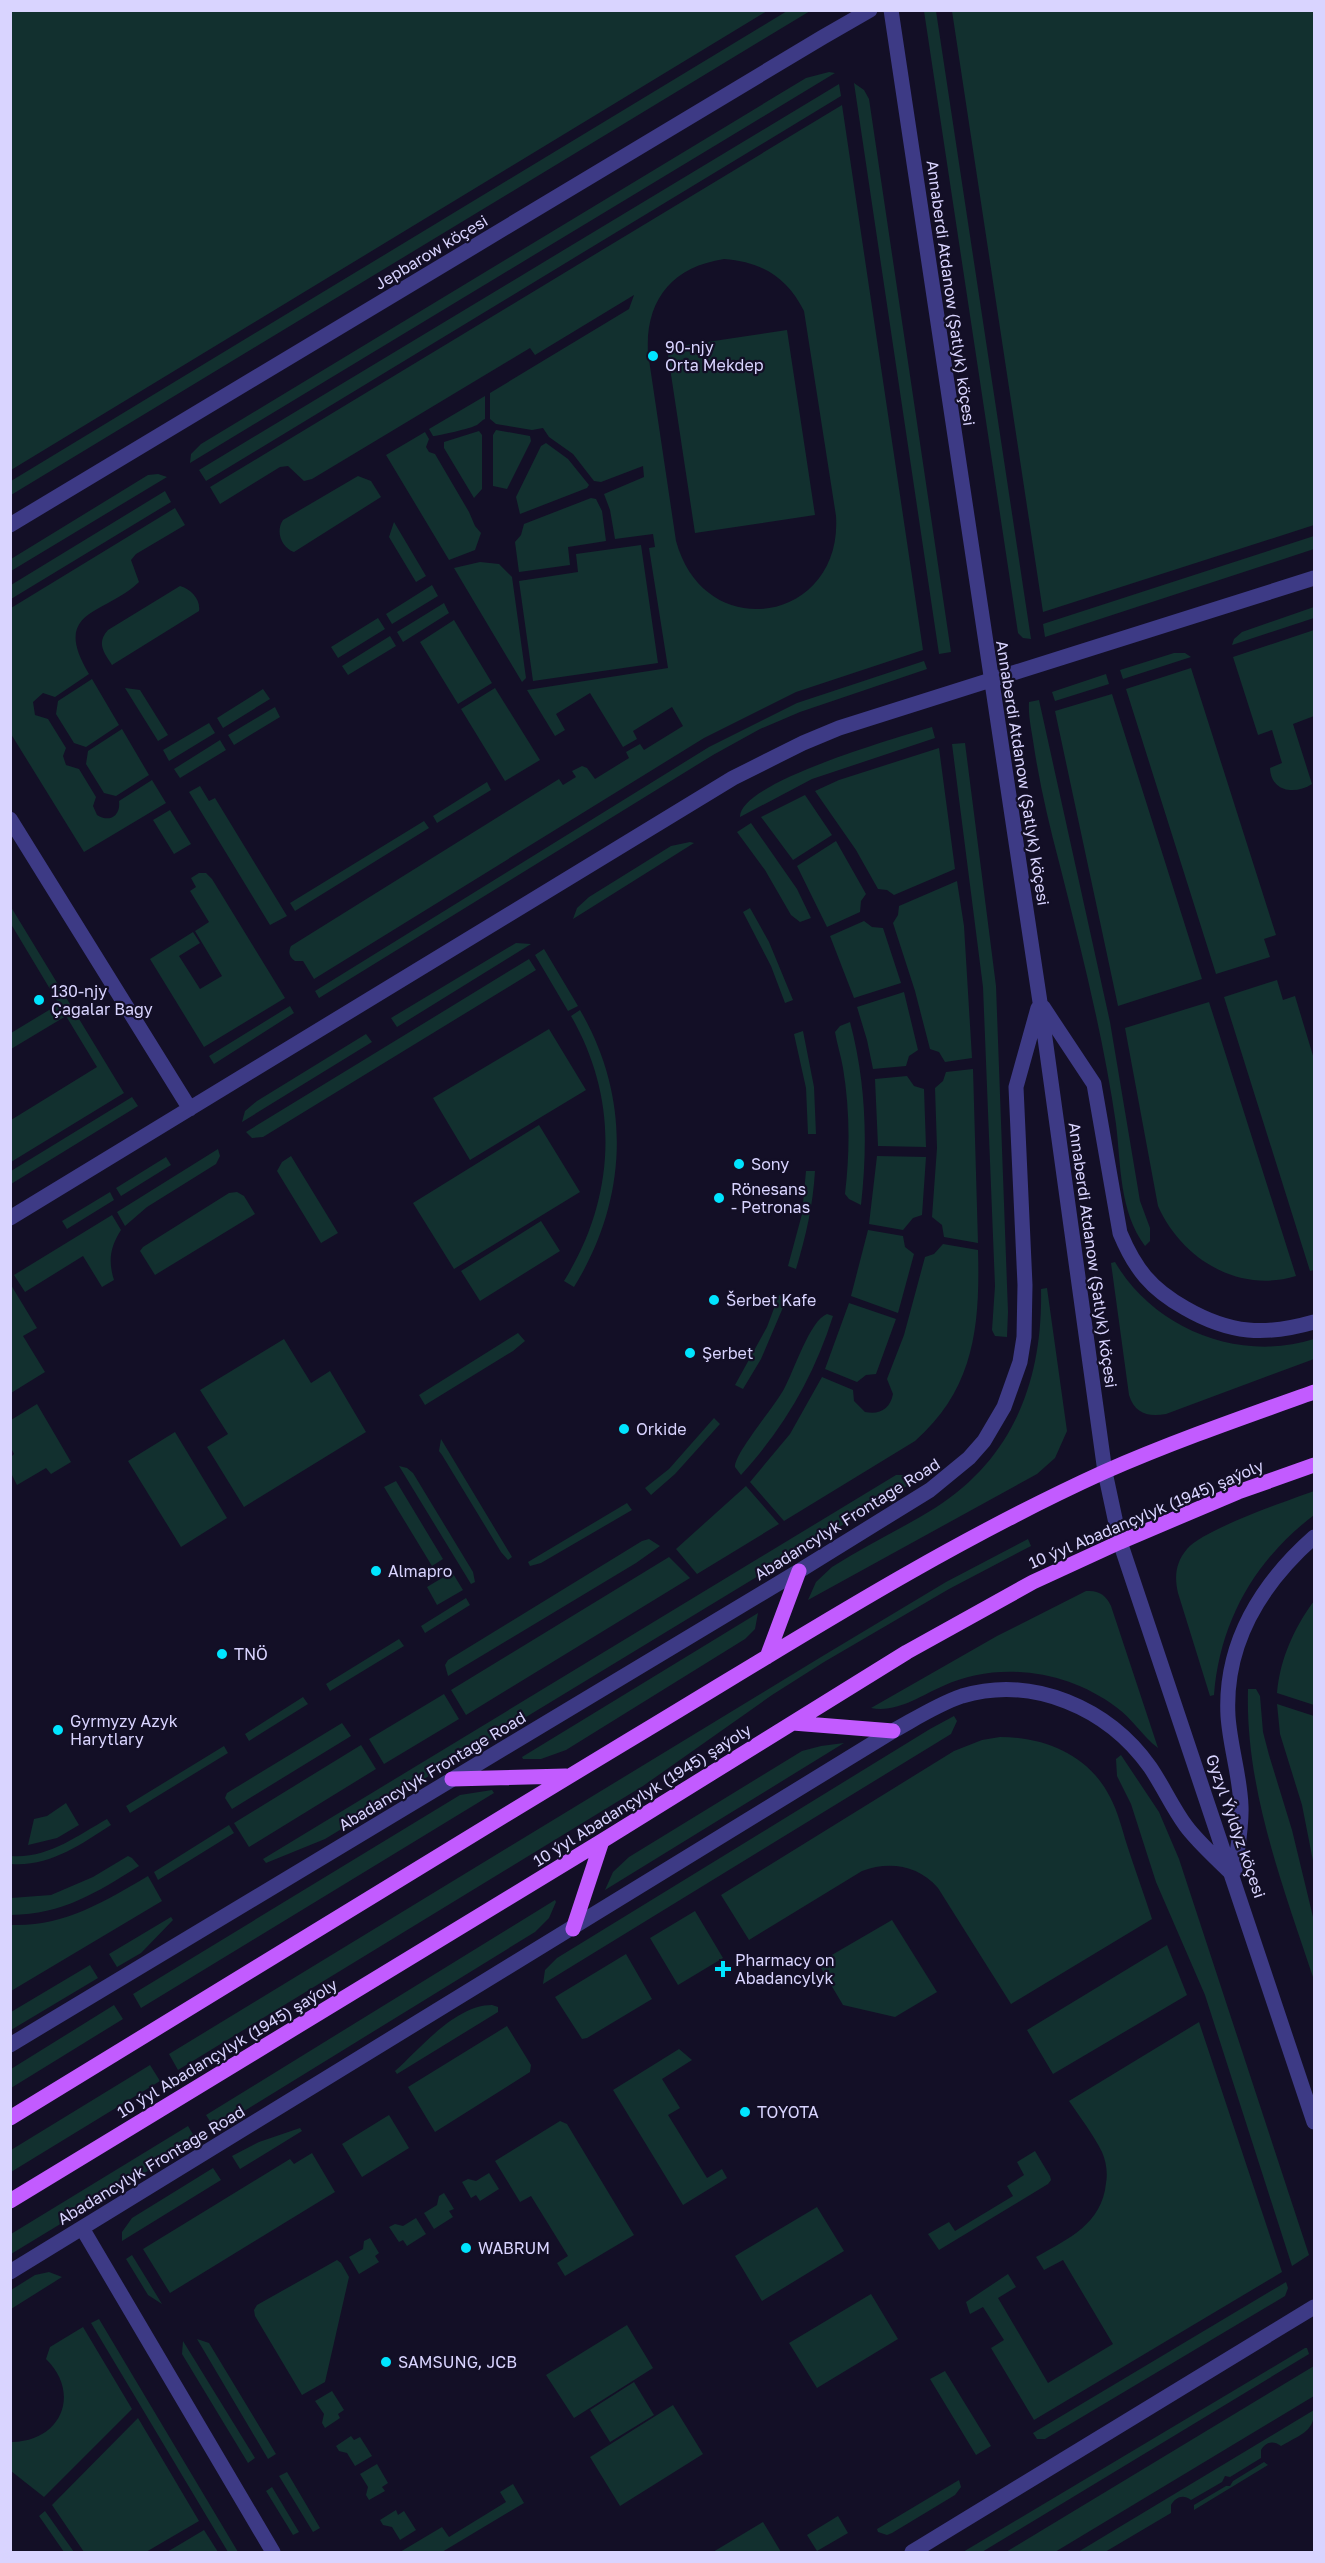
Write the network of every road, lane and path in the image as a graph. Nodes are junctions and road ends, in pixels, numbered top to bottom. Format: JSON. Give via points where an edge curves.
{"nodes":[{"id":1,"x":870,"y":10,"type":"edge"},
{"id":2,"x":891,"y":10,"type":"edge"},
{"id":3,"x":10,"y":525,"type":"edge"},
{"id":4,"x":1314,"y":578,"type":"edge"},
{"id":5,"x":991,"y":680,"type":"junction"},
{"id":6,"x":10,"y":819,"type":"edge"},
{"id":7,"x":1040,"y":1002,"type":"junction"},
{"id":8,"x":190,"y":1108,"type":"junction"},
{"id":9,"x":10,"y":1218,"type":"edge"},
{"id":10,"x":1314,"y":1322,"type":"edge"},
{"id":11,"x":1314,"y":1392,"type":"edge"},
{"id":12,"x":1314,"y":1465,"type":"edge"},
{"id":13,"x":1105,"y":1472,"type":"junction"},
{"id":14,"x":1314,"y":1537,"type":"edge"},
{"id":15,"x":1120,"y":1542,"type":"junction"},
{"id":16,"x":799,"y":1571,"type":"junction"},
{"id":17,"x":767,"y":1657,"type":"junction"},
{"id":18,"x":793,"y":1724,"type":"junction"},
{"id":19,"x":893,"y":1731,"type":"junction"},
{"id":20,"x":569,"y":1776,"type":"junction"},
{"id":21,"x":452,"y":1779,"type":"junction"},
{"id":22,"x":602,"y":1841,"type":"junction"},
{"id":23,"x":1234,"y":1876,"type":"junction"},
{"id":24,"x":573,"y":1929,"type":"junction"},
{"id":25,"x":10,"y":2046,"type":"edge"},
{"id":26,"x":10,"y":2118,"type":"edge"},
{"id":27,"x":1314,"y":2122,"type":"edge"},
{"id":28,"x":10,"y":2201,"type":"edge"},
{"id":29,"x":82,"y":2228,"type":"junction"},
{"id":30,"x":10,"y":2272,"type":"edge"},
{"id":31,"x":1314,"y":2307,"type":"edge"},
{"id":32,"x":273,"y":2553,"type":"edge"},
{"id":33,"x":912,"y":2553,"type":"edge"}],
"edges":[{"from":1,"to":3,"type":"street","name":"Jepbarow köçesi"},
{"from":2,"to":5,"type":"street","name":"Annaberdi Atdanow (Şatlyk) köçesi"},
{"from":4,"to":5,"type":"street"},
{"from":5,"to":7,"type":"street","name":"Annaberdi Atdanow (Şatlyk) köçesi"},
{"from":5,"to":8,"type":"street","via":[[839,728],[733,778]]},
{"from":6,"to":8,"type":"street"},
{"from":7,"to":10,"type":"street","via":[[1094,1084],[1120,1233],[1139,1271],[1173,1302],[1224,1327],[1274,1330]]},
{"from":7,"to":13,"type":"street","name":"Annaberdi Atdanow (Şatlyk) köçesi"},
{"from":7,"to":16,"type":"street","name":"Abadancylyk Frontage Road","via":[[1016,1087],[1026,1285],[1020,1362],[1004,1407],[984,1442],[951,1475]]},
{"from":8,"to":9,"type":"street"},
{"from":11,"to":13,"type":"main road"},
{"from":12,"to":15,"type":"main road","name":"10 ýyl Abadançylyk (1945) şaýoly"},
{"from":13,"to":15,"type":"street","name":"Annaberdi Atdanow (Şatlyk) köçesi"},
{"from":13,"to":17,"type":"main road","via":[[999,1524]]},
{"from":14,"to":23,"type":"street","via":[[1275,1576],[1245,1623],[1237,1647],[1228,1715],[1241,1807]]},
{"from":15,"to":18,"type":"main road","name":"10 ýyl Abadançylyk (1945) şaýoly","via":[[1033,1582],[907,1652]]},
{"from":15,"to":23,"type":"street","name":"Gyzyl Ýyldyz köçesi"},
{"from":16,"to":17,"type":"main road"},
{"from":16,"to":21,"type":"street","name":"Abadancylyk Frontage Road"},
{"from":17,"to":20,"type":"main road"},
{"from":18,"to":19,"type":"main road"},
{"from":18,"to":22,"type":"main road","name":"10 ýyl Abadançylyk (1945) şaýoly"},
{"from":19,"to":23,"type":"street","name":"Abadancylyk Frontage Road","via":[[961,1696],[984,1691],[1036,1690],[1062,1699],[1087,1710],[1126,1741],[1150,1766],[1186,1826]]},
{"from":19,"to":24,"type":"street","name":"Abadancylyk Frontage Road"},
{"from":20,"to":21,"type":"main road"},
{"from":20,"to":26,"type":"main road"},
{"from":21,"to":25,"type":"street","name":"Abadancylyk Frontage Road"},
{"from":22,"to":24,"type":"main road"},
{"from":22,"to":28,"type":"main road","name":"10 ýyl Abadançylyk (1945) şaýoly"},
{"from":23,"to":27,"type":"street","name":"Gyzyl Ýyldyz köçesi"},
{"from":24,"to":29,"type":"street","name":"Abadancylyk Frontage Road"},
{"from":29,"to":30,"type":"street","name":"Abadancylyk Frontage Road"},
{"from":29,"to":32,"type":"street"},
{"from":31,"to":33,"type":"street"}]}
